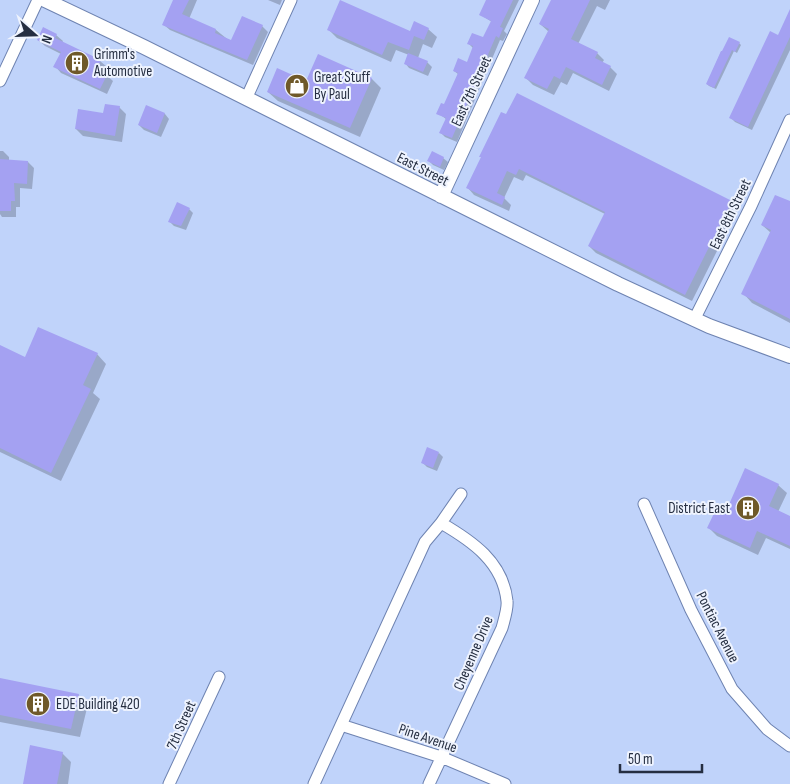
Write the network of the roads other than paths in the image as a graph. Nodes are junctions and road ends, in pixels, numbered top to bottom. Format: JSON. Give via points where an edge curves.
{"nodes":[{"id":1,"x":38,"y":0,"type":"edge"},
{"id":2,"x":45,"y":0,"type":"edge"},
{"id":3,"x":291,"y":0,"type":"edge"},
{"id":4,"x":532,"y":0,"type":"edge"},
{"id":5,"x":0,"y":81,"type":"edge"},
{"id":6,"x":246,"y":99,"type":"junction"},
{"id":7,"x":790,"y":120,"type":"edge"},
{"id":8,"x":441,"y":196,"type":"junction"},
{"id":9,"x":694,"y":320,"type":"junction"},
{"id":10,"x":790,"y":356,"type":"edge"},
{"id":11,"x":461,"y":494,"type":"dead end"},
{"id":12,"x":644,"y":504,"type":"dead end"},
{"id":13,"x":441,"y":523,"type":"junction"},
{"id":14,"x":219,"y":677,"type":"dead end"},
{"id":15,"x":341,"y":725,"type":"junction"},
{"id":16,"x":790,"y":746,"type":"edge"},
{"id":17,"x":441,"y":758,"type":"junction"},
{"id":18,"x":169,"y":784,"type":"edge"},
{"id":19,"x":314,"y":784,"type":"edge"},
{"id":20,"x":429,"y":784,"type":"edge"},
{"id":21,"x":505,"y":784,"type":"edge"}],
"edges":[{"from":1,"to":5,"type":"street"},
{"from":2,"to":6,"type":"main road","name":"East Street"},
{"from":3,"to":6,"type":"street"},
{"from":4,"to":8,"type":"main road","name":"East 7th Street"},
{"from":6,"to":8,"type":"main road","name":"East Street"},
{"from":7,"to":9,"type":"street","name":"East 8th Street","via":[[752,206]]},
{"from":8,"to":9,"type":"main road","name":"East Street"},
{"from":9,"to":10,"type":"main road","name":"East Street"},
{"from":11,"to":13,"type":"street"},
{"from":12,"to":16,"type":"street","name":"Pontiac Avenue","via":[[691,610],[732,689],[767,729]]},
{"from":13,"to":15,"type":"street","via":[[425,542]]},
{"from":13,"to":17,"type":"street","name":"Cheyenne Drive","via":[[468,539],[488,558],[500,575],[508,602],[502,628]]},
{"from":14,"to":18,"type":"street","name":"7th Street"},
{"from":15,"to":17,"type":"street","name":"Pine Avenue"},
{"from":15,"to":19,"type":"street"},
{"from":17,"to":20,"type":"street","name":"Cheyenne Drive"},
{"from":17,"to":21,"type":"street","name":"Pine Avenue"}]}
